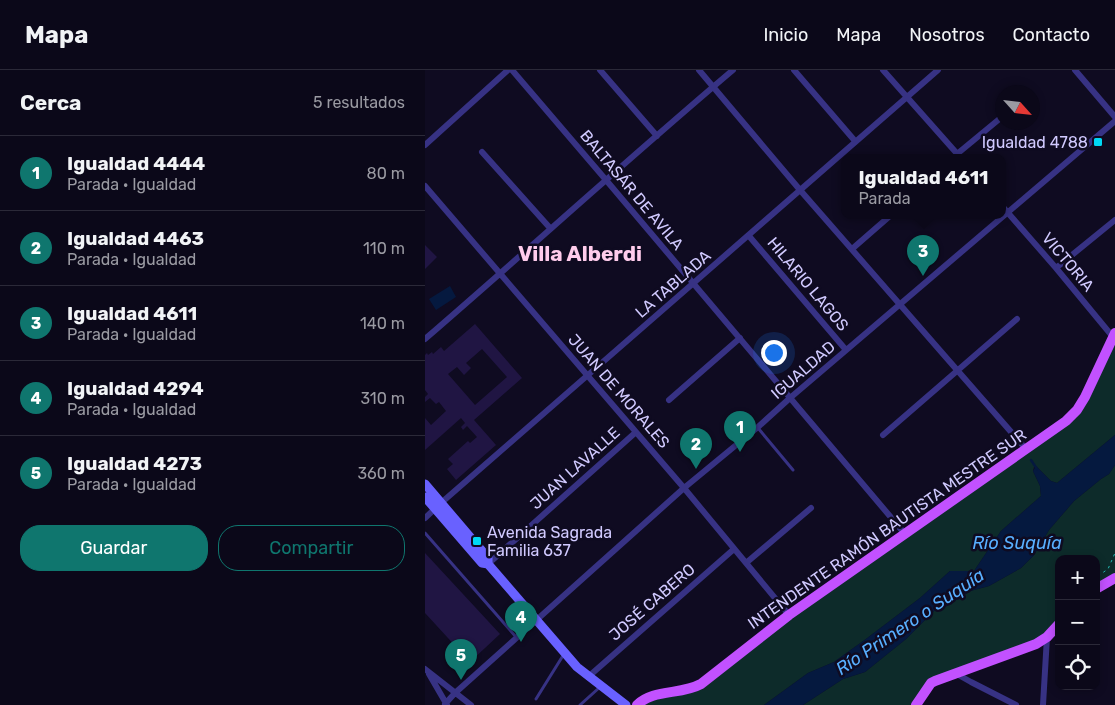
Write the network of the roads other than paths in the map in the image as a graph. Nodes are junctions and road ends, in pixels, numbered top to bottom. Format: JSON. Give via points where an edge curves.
{"nodes":[{"id":1,"x":508,"y":70,"type":"edge"},
{"id":2,"x":512,"y":70,"type":"edge"},
{"id":3,"x":600,"y":70,"type":"edge"},
{"id":4,"x":699,"y":70,"type":"edge"},
{"id":5,"x":733,"y":70,"type":"edge"},
{"id":6,"x":794,"y":70,"type":"edge"},
{"id":7,"x":883,"y":70,"type":"edge"},
{"id":8,"x":938,"y":70,"type":"edge"},
{"id":9,"x":1075,"y":70,"type":"edge"},
{"id":10,"x":714,"y":86,"type":"junction"},
{"id":11,"x":907,"y":97,"type":"junction"},
{"id":12,"x":1115,"y":117,"type":"edge"},
{"id":13,"x":1115,"y":121,"type":"edge"},
{"id":14,"x":995,"y":123,"type":"edge"},
{"id":15,"x":657,"y":136,"type":"junction"},
{"id":16,"x":855,"y":141,"type":"junction"},
{"id":17,"x":425,"y":145,"type":"edge"},
{"id":18,"x":481,"y":152,"type":"dead end"},
{"id":19,"x":957,"y":154,"type":"edge"},
{"id":20,"x":961,"y":154,"type":"edge"},
{"id":21,"x":606,"y":180,"type":"junction"},
{"id":22,"x":425,"y":186,"type":"edge"},
{"id":23,"x":800,"y":190,"type":"junction"},
{"id":24,"x":1007,"y":212,"type":"joint"},
{"id":25,"x":886,"y":219,"type":"edge"},
{"id":26,"x":999,"y":219,"type":"edge"},
{"id":27,"x":1115,"y":220,"type":"edge"},
{"id":28,"x":550,"y":228,"type":"junction"},
{"id":29,"x":749,"y":236,"type":"junction"},
{"id":30,"x":852,"y":249,"type":"junction"},
{"id":31,"x":1056,"y":268,"type":"junction"},
{"id":32,"x":500,"y":274,"type":"junction"},
{"id":33,"x":694,"y":284,"type":"junction"},
{"id":34,"x":900,"y":305,"type":"junction"},
{"id":35,"x":1017,"y":319,"type":"dead end"},
{"id":36,"x":1114,"y":335,"type":"edge"},
{"id":37,"x":740,"y":338,"type":"junction"},
{"id":38,"x":425,"y":339,"type":"edge"},
{"id":39,"x":846,"y":350,"type":"junction"},
{"id":40,"x":957,"y":371,"type":"junction"},
{"id":41,"x":588,"y":375,"type":"junction"},
{"id":42,"x":790,"y":398,"type":"junction"},
{"id":43,"x":669,"y":400,"type":"dead end"},
{"id":44,"x":757,"y":427,"type":"junction"},
{"id":45,"x":636,"y":432,"type":"junction"},
{"id":46,"x":883,"y":435,"type":"dead end"},
{"id":47,"x":1026,"y":449,"type":"junction"},
{"id":48,"x":793,"y":470,"type":"dead end"},
{"id":49,"x":425,"y":484,"type":"edge"},
{"id":50,"x":684,"y":488,"type":"junction"},
{"id":51,"x":425,"y":497,"type":"edge"},
{"id":52,"x":438,"y":506,"type":"junction"},
{"id":53,"x":811,"y":508,"type":"dead end"},
{"id":54,"x":425,"y":518,"type":"edge"},
{"id":55,"x":425,"y":533,"type":"edge"},
{"id":56,"x":905,"y":534,"type":"junction"},
{"id":57,"x":734,"y":549,"type":"junction"},
{"id":58,"x":746,"y":563,"type":"junction"},
{"id":59,"x":488,"y":564,"type":"junction"},
{"id":60,"x":1115,"y":578,"type":"edge"},
{"id":61,"x":1100,"y":587,"type":"edge"},
{"id":62,"x":789,"y":615,"type":"junction"},
{"id":63,"x":536,"y":621,"type":"junction"},
{"id":64,"x":1055,"y":628,"type":"edge"},
{"id":65,"x":1047,"y":637,"type":"junction"},
{"id":66,"x":517,"y":638,"type":"junction"},
{"id":67,"x":565,"y":654,"type":"junction"},
{"id":68,"x":426,"y":670,"type":"edge"},
{"id":69,"x":955,"y":673,"type":"junction"},
{"id":70,"x":588,"y":677,"type":"junction"},
{"id":71,"x":601,"y":686,"type":"junction"},
{"id":72,"x":455,"y":693,"type":"junction"},
{"id":73,"x":536,"y":699,"type":"dead end"},
{"id":74,"x":446,"y":704,"type":"edge"},
{"id":75,"x":471,"y":705,"type":"edge"},
{"id":76,"x":580,"y":705,"type":"edge"},
{"id":77,"x":626,"y":705,"type":"edge"},
{"id":78,"x":637,"y":705,"type":"edge"},
{"id":79,"x":916,"y":705,"type":"edge"},
{"id":80,"x":1017,"y":705,"type":"edge"},
{"id":81,"x":1043,"y":705,"type":"edge"}],
"edges":[{"from":1,"to":17,"type":"street"},
{"from":2,"to":21,"type":"street","name":"BALTASÁR DE AVILA"},
{"from":3,"to":15,"type":"street"},
{"from":4,"to":10,"type":"street"},
{"from":5,"to":10,"type":"street"},
{"from":6,"to":16,"type":"street"},
{"from":7,"to":11,"type":"street"},
{"from":8,"to":11,"type":"street","name":"LA TABLADA"},
{"from":9,"to":12,"type":"street"},
{"from":10,"to":15,"type":"street"},
{"from":10,"to":23,"type":"street"},
{"from":11,"to":16,"type":"street","name":"LA TABLADA"},
{"from":11,"to":19,"type":"street"},
{"from":13,"to":24,"type":"street","name":"IGUALDAD"},
{"from":14,"to":20,"type":"street"},
{"from":15,"to":21,"type":"street"},
{"from":16,"to":23,"type":"street","name":"LA TABLADA"},
{"from":18,"to":28,"type":"street"},
{"from":21,"to":28,"type":"street"},
{"from":21,"to":33,"type":"street","name":"BALTASÁR DE AVILA"},
{"from":22,"to":32,"type":"street","name":"JUAN DE MORALES"},
{"from":23,"to":29,"type":"street","name":"LA TABLADA"},
{"from":23,"to":30,"type":"street"},
{"from":24,"to":31,"type":"street","name":"VICTORIA"},
{"from":25,"to":30,"type":"street"},
{"from":26,"to":34,"type":"street","name":"IGUALDAD"},
{"from":27,"to":31,"type":"street"},
{"from":28,"to":32,"type":"street"},
{"from":29,"to":33,"type":"street","name":"LA TABLADA"},
{"from":29,"to":39,"type":"street","name":"HILARIO LAGOS"},
{"from":30,"to":34,"type":"street"},
{"from":31,"to":36,"type":"street","name":"VICTORIA"},
{"from":32,"to":38,"type":"street"},
{"from":32,"to":41,"type":"street","name":"JUAN DE MORALES"},
{"from":33,"to":37,"type":"street","name":"BALTASÁR DE AVILA"},
{"from":33,"to":41,"type":"street","name":"LA TABLADA"},
{"from":34,"to":39,"type":"street","name":"IGUALDAD"},
{"from":34,"to":40,"type":"street"},
{"from":35,"to":40,"type":"street"},
{"from":36,"to":47,"type":"main road","name":"INTENDENTE RAMÓN BAUTISTA MESTRE SUR","via":[[1077,410]]},
{"from":37,"to":42,"type":"street","name":"BALTASÁR DE AVILA"},
{"from":37,"to":43,"type":"street"},
{"from":39,"to":42,"type":"street","name":"IGUALDAD"},
{"from":40,"to":46,"type":"street"},
{"from":40,"to":47,"type":"street"},
{"from":41,"to":45,"type":"street","name":"JUAN DE MORALES"},
{"from":41,"to":52,"type":"street","name":"LA TABLADA"},
{"from":42,"to":44,"type":"street","name":"IGUALDAD"},
{"from":42,"to":56,"type":"street","name":"BALTASÁR DE AVILA"},
{"from":44,"to":48,"type":"lane"},
{"from":44,"to":50,"type":"street","name":"IGUALDAD"},
{"from":45,"to":50,"type":"street","name":"JUAN DE MORALES"},
{"from":45,"to":59,"type":"street","name":"JUAN LAVALLE"},
{"from":47,"to":56,"type":"main road","name":"INTENDENTE RAMÓN BAUTISTA MESTRE SUR"},
{"from":49,"to":52,"type":"main road"},
{"from":50,"to":57,"type":"street","name":"JUAN DE MORALES"},
{"from":50,"to":63,"type":"street","name":"IGUALDAD"},
{"from":51,"to":52,"type":"main road"},
{"from":52,"to":54,"type":"street","name":"LA TABLADA"},
{"from":52,"to":59,"type":"main road","via":[[482,564]]},
{"from":53,"to":58,"type":"street"},
{"from":55,"to":66,"type":"lane"},
{"from":56,"to":62,"type":"main road","name":"INTENDENTE RAMÓN BAUTISTA MESTRE SUR"},
{"from":57,"to":58,"type":"street","name":"JUAN DE MORALES"},
{"from":57,"to":70,"type":"street","name":"JOSÉ CABERO"},
{"from":58,"to":62,"type":"street","name":"JUAN DE MORALES"},
{"from":59,"to":63,"type":"main road"},
{"from":60,"to":61,"type":"main road"},
{"from":62,"to":78,"type":"main road","name":"INTENDENTE RAMÓN BAUTISTA MESTRE SUR","via":[[701,684],[645,698]]},
{"from":63,"to":66,"type":"street","name":"IGUALDAD"},
{"from":63,"to":67,"type":"main road"},
{"from":64,"to":65,"type":"main road"},
{"from":65,"to":69,"type":"main road","via":[[1036,644]]},
{"from":65,"to":81,"type":"street"},
{"from":66,"to":72,"type":"street","name":"IGUALDAD"},
{"from":67,"to":70,"type":"main road"},
{"from":67,"to":73,"type":"lane"},
{"from":68,"to":72,"type":"street"},
{"from":68,"to":74,"type":"street"},
{"from":69,"to":79,"type":"main road","via":[[931,683]]},
{"from":69,"to":80,"type":"street"},
{"from":70,"to":71,"type":"main road"},
{"from":71,"to":76,"type":"lane"},
{"from":71,"to":77,"type":"main road"},
{"from":72,"to":74,"type":"street","name":"IGUALDAD"},
{"from":72,"to":75,"type":"street"}]}
